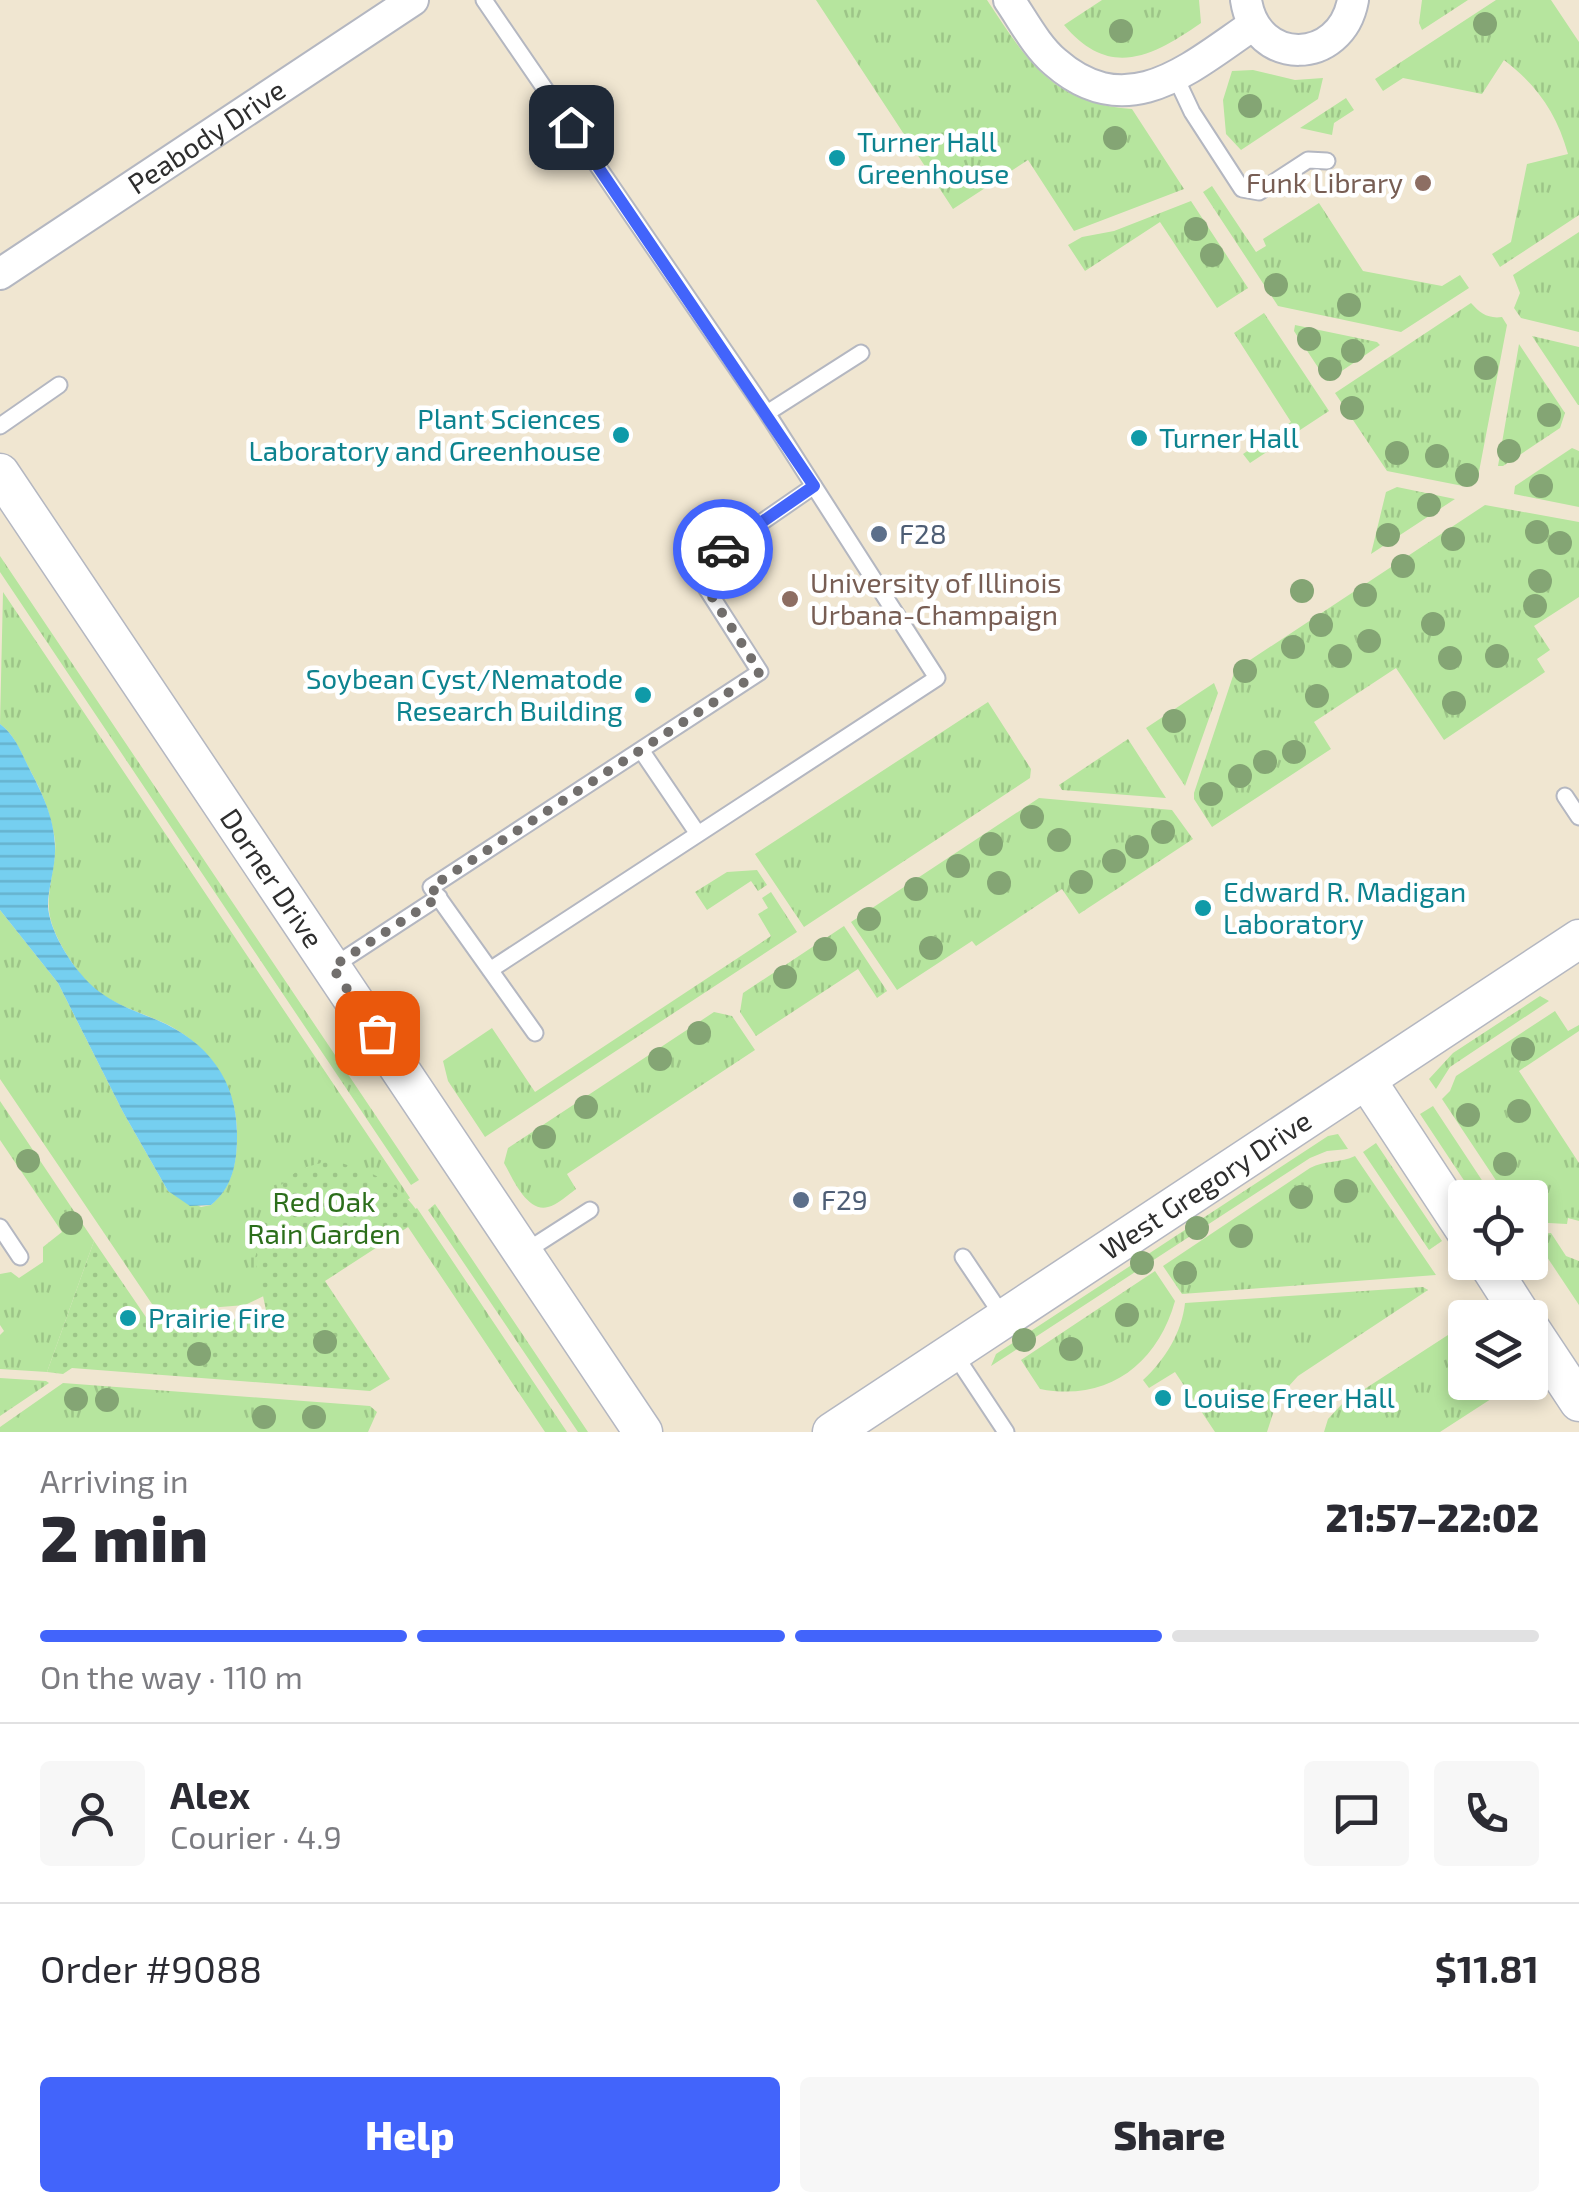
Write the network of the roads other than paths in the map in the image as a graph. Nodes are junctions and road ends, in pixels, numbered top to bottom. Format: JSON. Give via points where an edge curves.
{"nodes":[{"id":1,"x":413,"y":0,"type":"edge"},
{"id":2,"x":484,"y":0,"type":"edge"},
{"id":3,"x":1009,"y":0,"type":"edge"},
{"id":4,"x":1353,"y":0,"type":"edge"},
{"id":5,"x":1250,"y":12,"type":"edge"},
{"id":6,"x":1176,"y":78,"type":"junction"},
{"id":7,"x":1327,"y":161,"type":"dead end"},
{"id":8,"x":0,"y":274,"type":"edge"},
{"id":9,"x":860,"y":353,"type":"dead end"},
{"id":10,"x":59,"y":385,"type":"dead end"},
{"id":11,"x":767,"y":413,"type":"junction"},
{"id":12,"x":0,"y":426,"type":"edge"},
{"id":13,"x":0,"y":474,"type":"edge"},
{"id":14,"x":814,"y":486,"type":"junction"},
{"id":15,"x":640,"y":750,"type":"junction"},
{"id":16,"x":1565,"y":796,"type":"dead end"},
{"id":17,"x":1579,"y":816,"type":"edge"},
{"id":18,"x":698,"y":834,"type":"junction"},
{"id":19,"x":439,"y":897,"type":"junction"},
{"id":20,"x":1579,"y":939,"type":"edge"},
{"id":21,"x":332,"y":967,"type":"junction"},
{"id":22,"x":490,"y":970,"type":"junction"},
{"id":23,"x":535,"y":1033,"type":"dead end"},
{"id":24,"x":1367,"y":1081,"type":"junction"},
{"id":25,"x":1448,"y":1204,"type":"edge"},
{"id":26,"x":590,"y":1210,"type":"dead end"},
{"id":27,"x":0,"y":1227,"type":"edge"},
{"id":28,"x":523,"y":1253,"type":"junction"},
{"id":29,"x":20,"y":1257,"type":"dead end"},
{"id":30,"x":964,"y":1258,"type":"dead end"},
{"id":31,"x":1004,"y":1318,"type":"junction"},
{"id":32,"x":954,"y":1352,"type":"junction"},
{"id":33,"x":1548,"y":1355,"type":"edge"},
{"id":34,"x":1579,"y":1402,"type":"edge"},
{"id":35,"x":643,"y":1432,"type":"edge"},
{"id":36,"x":832,"y":1432,"type":"edge"},
{"id":37,"x":1006,"y":1432,"type":"edge"}],
"edges":[{"from":1,"to":8,"type":"street","name":"Peabody Drive"},
{"from":2,"to":11,"type":"lane"},
{"from":3,"to":6,"type":"street","via":[[1054,62],[1088,82],[1129,91]]},
{"from":4,"to":5,"type":"street","via":[[1339,34],[1314,48],[1296,50],[1264,38]]},
{"from":5,"to":6,"type":"street"},
{"from":6,"to":7,"type":"lane","via":[[1242,190],[1259,192],[1308,160]]},
{"from":9,"to":11,"type":"lane"},
{"from":10,"to":12,"type":"lane"},
{"from":11,"to":14,"type":"lane"},
{"from":13,"to":21,"type":"street","name":"Dorner Drive"},
{"from":14,"to":15,"type":"lane","via":[[694,569],[760,672]]},
{"from":14,"to":18,"type":"lane","via":[[938,678]]},
{"from":15,"to":18,"type":"lane"},
{"from":15,"to":19,"type":"lane","via":[[431,887]]},
{"from":16,"to":17,"type":"lane"},
{"from":18,"to":22,"type":"lane"},
{"from":19,"to":21,"type":"lane"},
{"from":19,"to":22,"type":"lane"},
{"from":20,"to":24,"type":"street","name":"West Gregory Drive"},
{"from":21,"to":28,"type":"street","name":"Dorner Drive"},
{"from":22,"to":23,"type":"lane"},
{"from":24,"to":25,"type":"street"},
{"from":24,"to":31,"type":"street","name":"West Gregory Drive"},
{"from":26,"to":28,"type":"lane"},
{"from":27,"to":29,"type":"lane"},
{"from":28,"to":35,"type":"street","name":"Dorner Drive"},
{"from":30,"to":31,"type":"lane"},
{"from":31,"to":32,"type":"street","name":"West Gregory Drive"},
{"from":32,"to":36,"type":"street","name":"West Gregory Drive"},
{"from":32,"to":37,"type":"lane"},
{"from":33,"to":34,"type":"street"}]}
